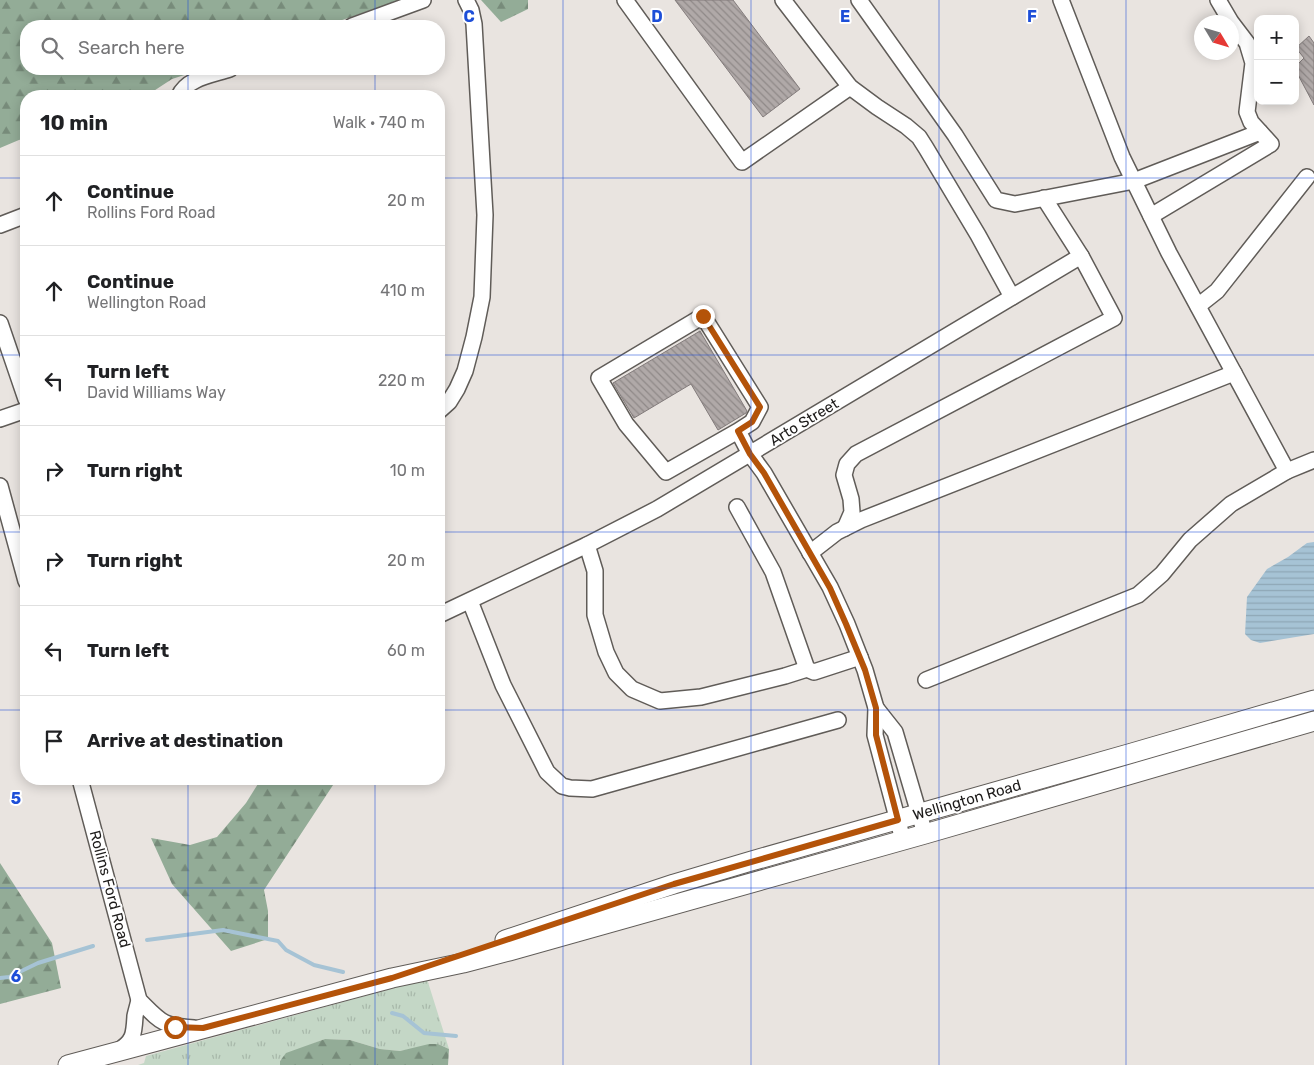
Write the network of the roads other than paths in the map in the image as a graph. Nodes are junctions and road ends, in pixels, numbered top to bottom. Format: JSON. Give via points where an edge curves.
{"nodes":[{"id":1,"x":423,"y":0,"type":"edge"},
{"id":2,"x":466,"y":0,"type":"edge"},
{"id":3,"x":625,"y":0,"type":"edge"},
{"id":4,"x":783,"y":0,"type":"edge"},
{"id":5,"x":859,"y":0,"type":"edge"},
{"id":6,"x":1061,"y":0,"type":"edge"},
{"id":7,"x":1218,"y":0,"type":"edge"},
{"id":8,"x":368,"y":20,"type":"edge"},
{"id":9,"x":212,"y":75,"type":"edge"},
{"id":10,"x":850,"y":87,"type":"junction"},
{"id":11,"x":183,"y":90,"type":"edge"},
{"id":12,"x":1260,"y":132,"type":"junction"},
{"id":13,"x":1307,"y":177,"type":"dead end"},
{"id":14,"x":1134,"y":181,"type":"junction"},
{"id":15,"x":1044,"y":198,"type":"junction"},
{"id":16,"x":1151,"y":216,"type":"junction"},
{"id":17,"x":20,"y":217,"type":"edge"},
{"id":18,"x":0,"y":225,"type":"edge"},
{"id":19,"x":1081,"y":256,"type":"junction"},
{"id":20,"x":1012,"y":297,"type":"junction"},
{"id":21,"x":1198,"y":306,"type":"junction"},
{"id":22,"x":0,"y":324,"type":"edge"},
{"id":23,"x":1234,"y":373,"type":"junction"},
{"id":24,"x":20,"y":382,"type":"edge"},
{"id":25,"x":445,"y":405,"type":"edge"},
{"id":26,"x":20,"y":412,"type":"edge"},
{"id":27,"x":0,"y":419,"type":"edge"},
{"id":28,"x":738,"y":431,"type":"junction"},
{"id":29,"x":750,"y":454,"type":"junction"},
{"id":30,"x":1314,"y":460,"type":"edge"},
{"id":31,"x":1286,"y":471,"type":"junction"},
{"id":32,"x":666,"y":472,"type":"junction"},
{"id":33,"x":0,"y":486,"type":"edge"},
{"id":34,"x":680,"y":496,"type":"junction"},
{"id":35,"x":736,"y":507,"type":"dead end"},
{"id":36,"x":845,"y":528,"type":"junction"},
{"id":37,"x":587,"y":545,"type":"junction"},
{"id":38,"x":810,"y":553,"type":"junction"},
{"id":39,"x":20,"y":559,"type":"edge"},
{"id":40,"x":470,"y":600,"type":"junction"},
{"id":41,"x":445,"y":612,"type":"edge"},
{"id":42,"x":860,"y":657,"type":"junction"},
{"id":43,"x":807,"y":669,"type":"junction"},
{"id":44,"x":926,"y":680,"type":"dead end"},
{"id":45,"x":1314,"y":700,"type":"edge"},
{"id":46,"x":876,"y":708,"type":"junction"},
{"id":47,"x":838,"y":720,"type":"dead end"},
{"id":48,"x":1314,"y":721,"type":"edge"},
{"id":49,"x":82,"y":785,"type":"edge"},
{"id":50,"x":919,"y":814,"type":"junction"},
{"id":51,"x":898,"y":820,"type":"junction"},
{"id":52,"x":925,"y":834,"type":"junction"},
{"id":53,"x":903,"y":840,"type":"junction"},
{"id":54,"x":392,"y":978,"type":"junction"},
{"id":55,"x":139,"y":1000,"type":"junction"},
{"id":56,"x":203,"y":1028,"type":"junction"},
{"id":57,"x":117,"y":1052,"type":"junction"},
{"id":58,"x":68,"y":1065,"type":"edge"}],
"edges":[{"from":1,"to":8,"type":"street"},
{"from":2,"to":25,"type":"street","via":[[474,24],[485,214],[482,297],[465,371]]},
{"from":3,"to":10,"type":"street","via":[[742,162]]},
{"from":4,"to":10,"type":"street"},
{"from":5,"to":15,"type":"street","via":[[955,135],[996,200],[1015,204]]},
{"from":6,"to":14,"type":"street"},
{"from":7,"to":12,"type":"street","via":[[1248,43],[1253,62],[1247,112]]},
{"from":9,"to":11,"type":"street","via":[[192,82]]},
{"from":10,"to":20,"type":"street","via":[[918,137]]},
{"from":12,"to":14,"type":"street"},
{"from":12,"to":16,"type":"street","via":[[1270,144]]},
{"from":13,"to":21,"type":"street","via":[[1217,291]]},
{"from":14,"to":15,"type":"street"},
{"from":14,"to":16,"type":"street"},
{"from":15,"to":19,"type":"street"},
{"from":16,"to":21,"type":"street"},
{"from":17,"to":18,"type":"street"},
{"from":19,"to":20,"type":"street","name":"Arto Street"},
{"from":19,"to":36,"type":"street","via":[[1114,318],[856,454],[847,464],[844,475],[852,512]]},
{"from":20,"to":29,"type":"street","name":"Arto Street"},
{"from":21,"to":23,"type":"street"},
{"from":22,"to":24,"type":"street"},
{"from":23,"to":31,"type":"street"},
{"from":23,"to":36,"type":"street"},
{"from":26,"to":27,"type":"street"},
{"from":28,"to":29,"type":"street"},
{"from":28,"to":32,"type":"street"},
{"from":28,"to":32,"type":"street","via":[[752,422],[760,407],[703,316],[599,378],[626,424]]},
{"from":29,"to":34,"type":"street","name":"Arto Street"},
{"from":29,"to":38,"type":"street"},
{"from":30,"to":31,"type":"street"},
{"from":31,"to":44,"type":"street","via":[[1231,504],[1190,540],[1162,574],[1138,595]]},
{"from":32,"to":34,"type":"street"},
{"from":33,"to":39,"type":"street"},
{"from":34,"to":37,"type":"street","name":"Arto Street"},
{"from":35,"to":43,"type":"street","via":[[773,572]]},
{"from":36,"to":38,"type":"street"},
{"from":37,"to":40,"type":"street","name":"Arto Street"},
{"from":37,"to":43,"type":"street","via":[[595,571],[595,615],[606,652],[616,673],[632,689],[660,701],[701,697]]},
{"from":38,"to":42,"type":"street","via":[[830,588]]},
{"from":40,"to":41,"type":"street","name":"Arto Street"},
{"from":40,"to":47,"type":"street","via":[[503,685],[548,772],[562,786],[592,789]]},
{"from":42,"to":43,"type":"street","via":[[814,672]]},
{"from":42,"to":46,"type":"street"},
{"from":45,"to":50,"type":"main road","name":"Wellington Road"},
{"from":46,"to":50,"type":"street","via":[[895,732]]},
{"from":46,"to":51,"type":"street","via":[[876,735]]},
{"from":48,"to":52,"type":"main road","name":"Wellington Road"},
{"from":49,"to":55,"type":"street","name":"Rollins Ford Road"},
{"from":50,"to":51,"type":"main road","name":"Wellington Road"},
{"from":50,"to":52,"type":"street"},
{"from":51,"to":53,"type":"street"},
{"from":51,"to":54,"type":"main road","name":"Wellington Road","via":[[674,884]]},
{"from":52,"to":53,"type":"main road","name":"Wellington Road"},
{"from":53,"to":54,"type":"main road","name":"Wellington Road","via":[[509,951]]},
{"from":54,"to":56,"type":"main road","name":"Wellington Road"},
{"from":55,"to":56,"type":"street","via":[[167,1025]]},
{"from":55,"to":57,"type":"street","name":"Rollins Ford Road","via":[[136,1028]]},
{"from":56,"to":57,"type":"main road","name":"Wellington Road"},
{"from":57,"to":58,"type":"main road","name":"Wellington Road"}]}
